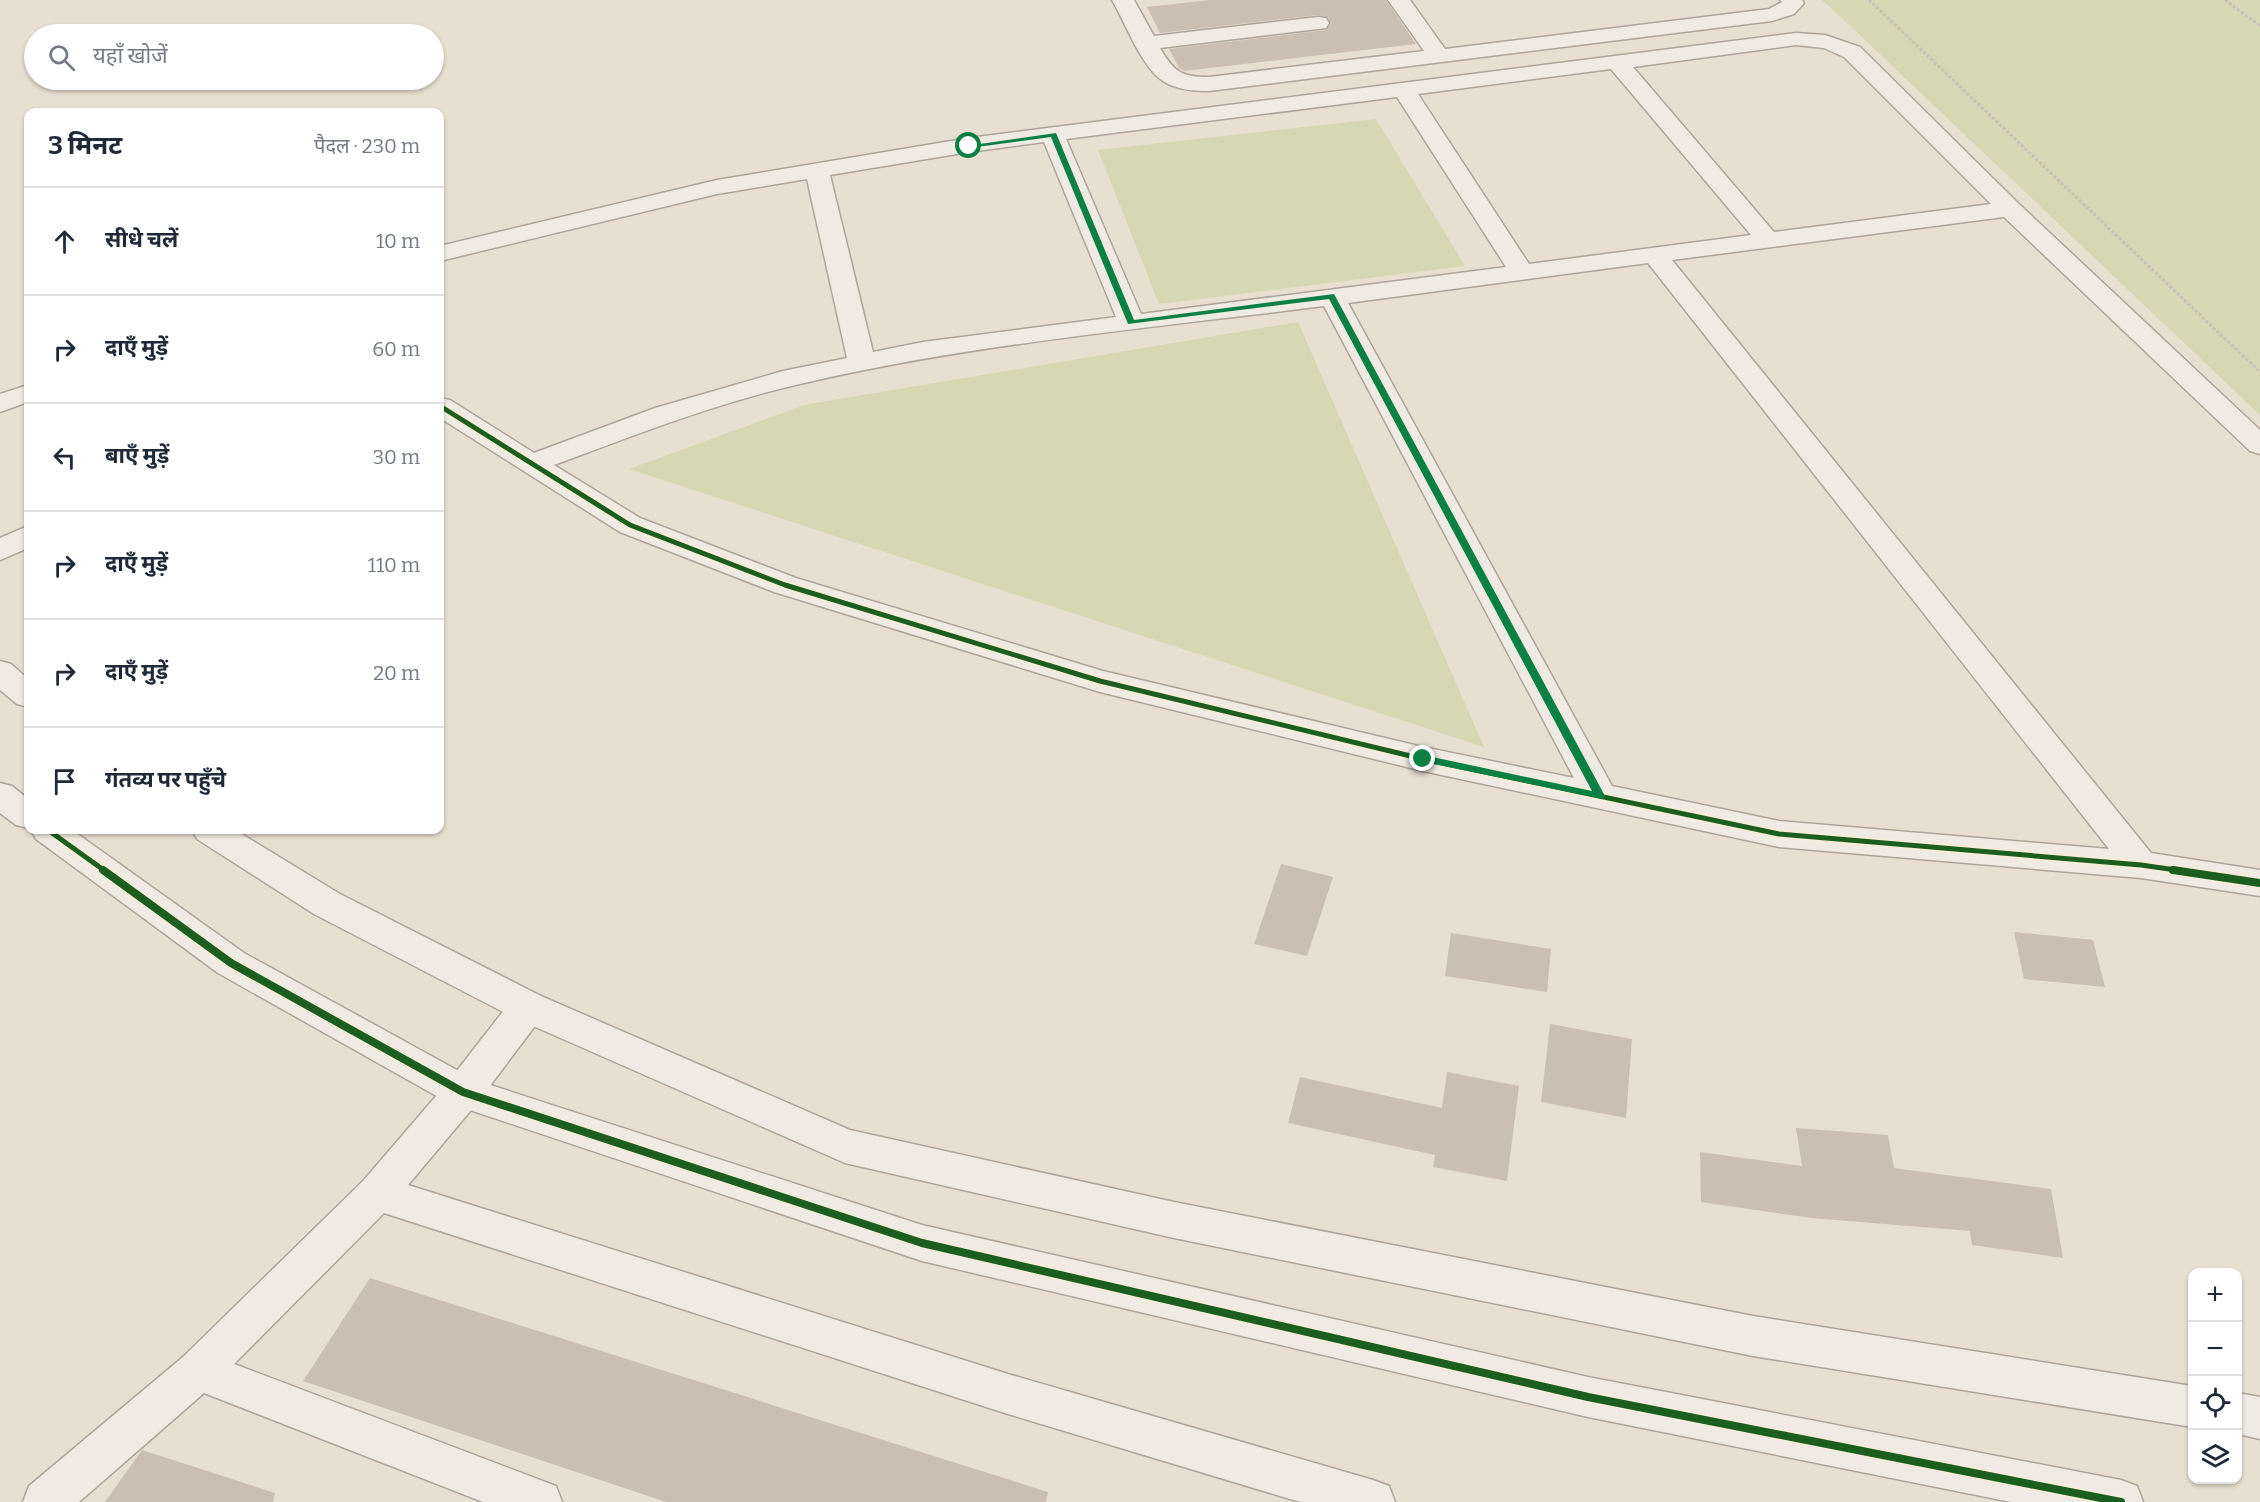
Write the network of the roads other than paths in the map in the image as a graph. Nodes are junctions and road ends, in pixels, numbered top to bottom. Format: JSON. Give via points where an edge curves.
{"nodes":[{"id":1,"x":1127,"y":0,"type":"edge"},
{"id":2,"x":1399,"y":0,"type":"edge"},
{"id":3,"x":1791,"y":0,"type":"edge"},
{"id":4,"x":1318,"y":23,"type":"dead end"},
{"id":5,"x":1147,"y":43,"type":"junction"},
{"id":6,"x":1439,"y":56,"type":"junction"},
{"id":7,"x":1617,"y":63,"type":"junction"},
{"id":8,"x":1404,"y":90,"type":"junction"},
{"id":9,"x":1053,"y":135,"type":"junction"},
{"id":10,"x":817,"y":170,"type":"junction"},
{"id":11,"x":2010,"y":208,"type":"junction"},
{"id":12,"x":1767,"y":239,"type":"junction"},
{"id":13,"x":444,"y":252,"type":"edge"},
{"id":14,"x":1654,"y":254,"type":"junction"},
{"id":15,"x":1521,"y":271,"type":"junction"},
{"id":16,"x":1332,"y":296,"type":"junction"},
{"id":17,"x":1131,"y":322,"type":"junction"},
{"id":18,"x":862,"y":363,"type":"junction"},
{"id":19,"x":24,"y":395,"type":"edge"},
{"id":20,"x":0,"y":404,"type":"edge"},
{"id":21,"x":444,"y":408,"type":"edge"},
{"id":22,"x":2260,"y":446,"type":"edge"},
{"id":23,"x":532,"y":462,"type":"junction"},
{"id":24,"x":24,"y":538,"type":"edge"},
{"id":25,"x":0,"y":550,"type":"edge"},
{"id":26,"x":0,"y":672,"type":"edge"},
{"id":27,"x":24,"y":693,"type":"edge"},
{"id":28,"x":0,"y":795,"type":"edge"},
{"id":29,"x":1600,"y":796,"type":"junction"},
{"id":30,"x":24,"y":813,"type":"edge"},
{"id":31,"x":54,"y":834,"type":"edge"},
{"id":32,"x":215,"y":834,"type":"edge"},
{"id":33,"x":2141,"y":865,"type":"junction"},
{"id":34,"x":2260,"y":882,"type":"edge"},
{"id":35,"x":528,"y":1007,"type":"junction"},
{"id":36,"x":463,"y":1092,"type":"junction"},
{"id":37,"x":377,"y":1193,"type":"junction"},
{"id":38,"x":198,"y":1371,"type":"junction"},
{"id":39,"x":2188,"y":1406,"type":"edge"},
{"id":40,"x":2242,"y":1415,"type":"edge"},
{"id":41,"x":2260,"y":1418,"type":"edge"},
{"id":42,"x":45,"y":1502,"type":"edge"},
{"id":43,"x":540,"y":1502,"type":"edge"},
{"id":44,"x":1373,"y":1502,"type":"edge"},
{"id":45,"x":2121,"y":1502,"type":"edge"}],
"edges":[{"from":1,"to":5,"type":"street"},
{"from":2,"to":6,"type":"street"},
{"from":3,"to":6,"type":"street","via":[[1787,10],[1772,15]]},
{"from":4,"to":5,"type":"street"},
{"from":5,"to":6,"type":"street","via":[[1167,76],[1186,84]]},
{"from":7,"to":8,"type":"street"},
{"from":7,"to":11,"type":"street","via":[[1796,39],[1838,44],[1852,52]]},
{"from":7,"to":12,"type":"street"},
{"from":8,"to":9,"type":"street"},
{"from":8,"to":15,"type":"street"},
{"from":9,"to":10,"type":"street"},
{"from":9,"to":17,"type":"street"},
{"from":10,"to":13,"type":"street","via":[[717,187]]},
{"from":10,"to":18,"type":"street"},
{"from":11,"to":12,"type":"street"},
{"from":11,"to":22,"type":"street"},
{"from":12,"to":14,"type":"street"},
{"from":14,"to":15,"type":"street"},
{"from":14,"to":33,"type":"street"},
{"from":15,"to":16,"type":"street"},
{"from":16,"to":17,"type":"street"},
{"from":16,"to":29,"type":"street"},
{"from":17,"to":18,"type":"street","via":[[923,350]]},
{"from":18,"to":23,"type":"street","via":[[793,377],[665,414]]},
{"from":19,"to":20,"type":"street"},
{"from":21,"to":23,"type":"street"},
{"from":23,"to":29,"type":"street","via":[[630,525],[784,585],[1100,681],[1423,759]]},
{"from":24,"to":25,"type":"street"},
{"from":26,"to":27,"type":"street"},
{"from":28,"to":30,"type":"street"},
{"from":29,"to":33,"type":"street","via":[[1779,834]]},
{"from":31,"to":36,"type":"street","via":[[231,963]]},
{"from":32,"to":35,"type":"street","via":[[327,904]]},
{"from":33,"to":34,"type":"street"},
{"from":35,"to":36,"type":"street"},
{"from":35,"to":39,"type":"street","via":[[844,1146],[1174,1220],[1753,1336]]},
{"from":36,"to":37,"type":"street"},
{"from":36,"to":45,"type":"street","via":[[922,1243],[1588,1397]]},
{"from":37,"to":38,"type":"street"},
{"from":37,"to":44,"type":"street","via":[[1008,1394]]},
{"from":38,"to":42,"type":"street"},
{"from":38,"to":43,"type":"street"},
{"from":40,"to":41,"type":"street"}]}
